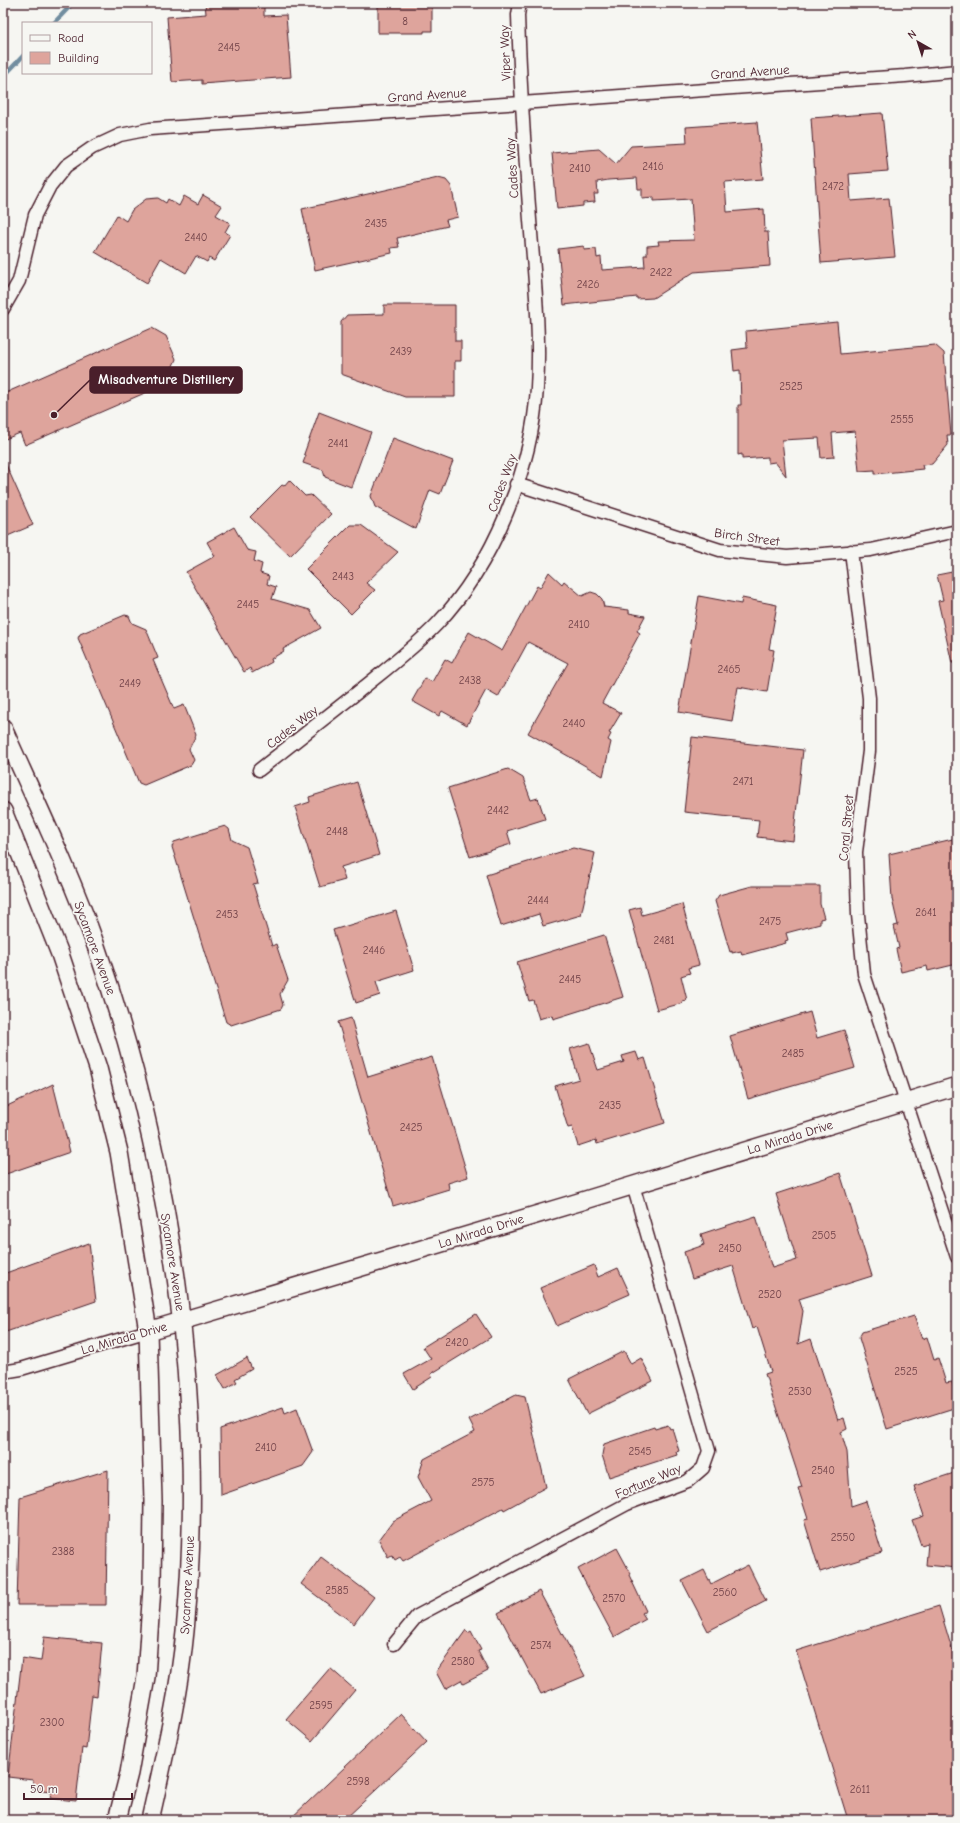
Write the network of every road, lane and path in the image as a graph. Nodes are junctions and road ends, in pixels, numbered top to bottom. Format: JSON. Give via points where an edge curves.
{"nodes":[{"id":1,"x":520,"y":3,"type":"edge"},
{"id":2,"x":957,"y":71,"type":"edge"},
{"id":3,"x":521,"y":103,"type":"junction"},
{"id":4,"x":3,"y":309,"type":"edge"},
{"id":5,"x":516,"y":484,"type":"junction"},
{"id":6,"x":957,"y":531,"type":"edge"},
{"id":7,"x":851,"y":551,"type":"junction"},
{"id":8,"x":3,"y":728,"type":"edge"},
{"id":9,"x":259,"y":770,"type":"dead end"},
{"id":10,"x":3,"y":811,"type":"edge"},
{"id":11,"x":957,"y":1086,"type":"edge"},
{"id":12,"x":906,"y":1101,"type":"junction"},
{"id":13,"x":633,"y":1185,"type":"junction"},
{"id":14,"x":957,"y":1257,"type":"edge"},
{"id":15,"x":182,"y":1321,"type":"junction"},
{"id":16,"x":148,"y":1331,"type":"junction"},
{"id":17,"x":3,"y":1372,"type":"edge"},
{"id":18,"x":394,"y":1644,"type":"dead end"},
{"id":19,"x":117,"y":1820,"type":"edge"},
{"id":20,"x":150,"y":1820,"type":"edge"}],
"edges":[{"from":1,"to":3,"type":"street","name":"Viper Way","via":[[518,15]]},
{"from":2,"to":3,"type":"street","name":"Grand Avenue"},
{"from":3,"to":4,"type":"street","name":"Grand Avenue","via":[[150,129],[120,135],[92,148],[66,166],[50,186],[35,215],[19,281]]},
{"from":3,"to":5,"type":"street","name":"Cades Way","via":[[538,324],[537,389],[528,451]]},
{"from":5,"to":7,"type":"street","name":"Birch Street","via":[[720,550],[787,557]]},
{"from":5,"to":9,"type":"street","name":"Cades Way","via":[[506,513],[486,554],[464,590],[437,623],[394,663]]},
{"from":6,"to":7,"type":"street","name":"Birch Street","via":[[871,550]]},
{"from":7,"to":12,"type":"street","name":"Coral Street","via":[[869,698],[869,751],[856,852],[858,915],[864,974]]},
{"from":8,"to":15,"type":"main road","name":"Sycamore Avenue","via":[[96,945],[131,1056],[152,1140]]},
{"from":10,"to":16,"type":"main road","via":[[60,954],[98,1068],[119,1152]]},
{"from":11,"to":12,"type":"main road","name":"La Mirada Drive"},
{"from":12,"to":13,"type":"main road","name":"La Mirada Drive"},
{"from":12,"to":14,"type":"street","name":"Coral Street"},
{"from":13,"to":15,"type":"main road","name":"La Mirada Drive"},
{"from":13,"to":18,"type":"street","name":"Fortune Way","via":[[709,1451],[703,1468],[688,1481],[627,1504],[417,1616]]},
{"from":15,"to":16,"type":"main road","name":"La Mirada Drive"},
{"from":15,"to":20,"type":"main road","name":"Sycamore Avenue","via":[[189,1408],[191,1530],[185,1631],[170,1732]]},
{"from":16,"to":17,"type":"street","name":"La Mirada Drive","via":[[21,1369]]},
{"from":16,"to":19,"type":"main road","via":[[153,1501],[152,1587],[146,1677],[129,1773]]}]}
